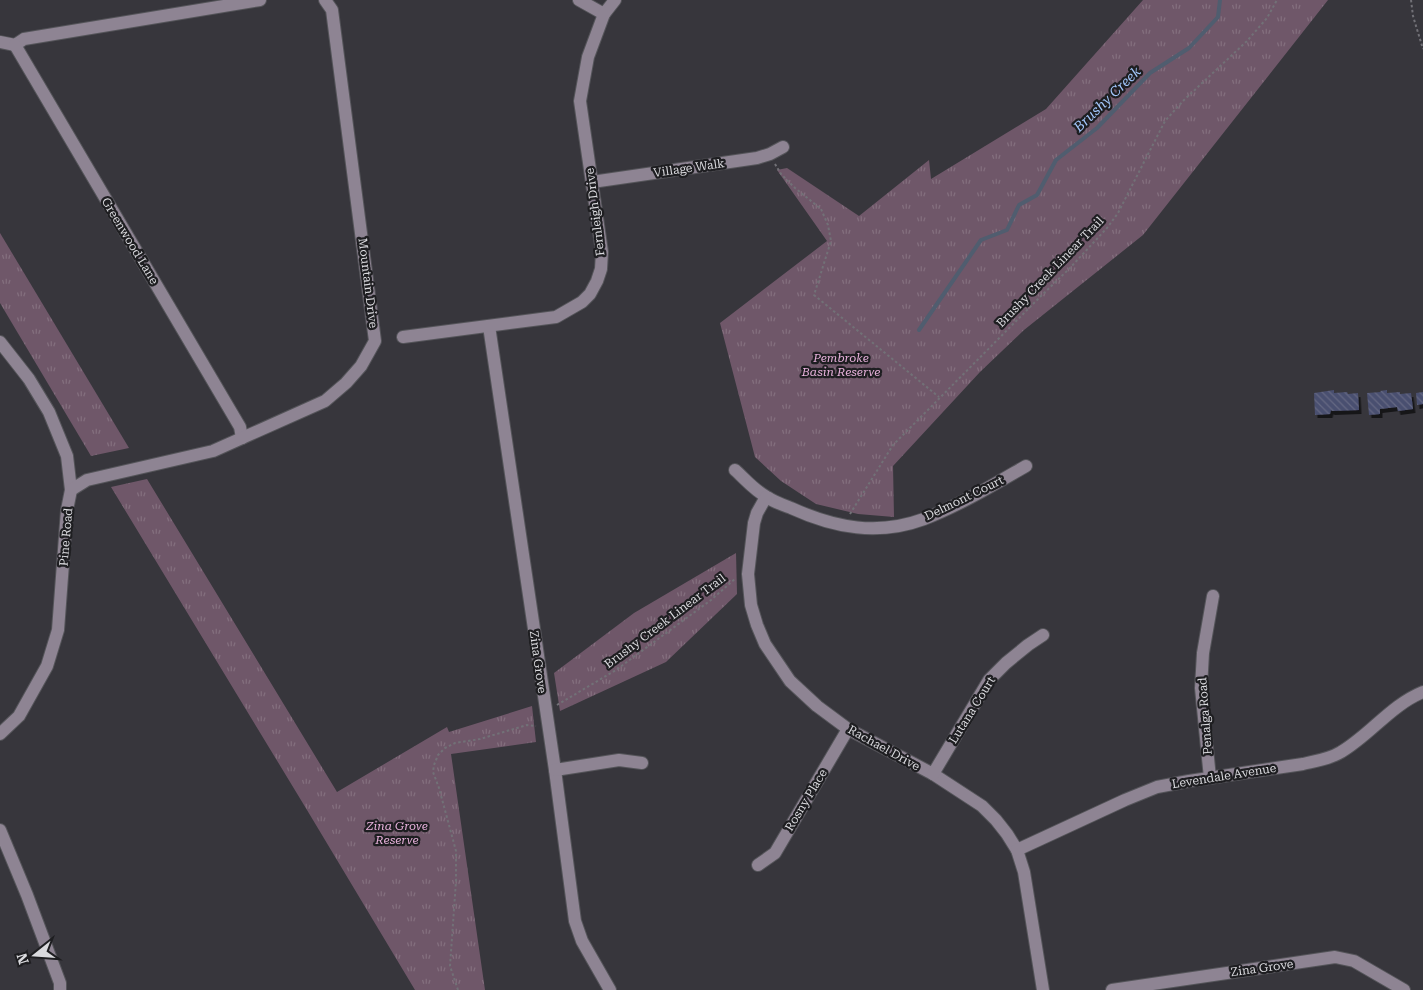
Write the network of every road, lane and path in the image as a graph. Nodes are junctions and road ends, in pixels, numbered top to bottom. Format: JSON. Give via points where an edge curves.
{"nodes":[{"id":1,"x":260,"y":0,"type":"edge"},
{"id":2,"x":325,"y":0,"type":"edge"},
{"id":3,"x":579,"y":0,"type":"edge"},
{"id":4,"x":615,"y":0,"type":"edge"},
{"id":5,"x":1277,"y":0,"type":"edge"},
{"id":6,"x":1411,"y":0,"type":"edge"},
{"id":7,"x":604,"y":14,"type":"junction"},
{"id":8,"x":0,"y":42,"type":"edge"},
{"id":9,"x":15,"y":44,"type":"junction"},
{"id":10,"x":1423,"y":49,"type":"edge"},
{"id":11,"x":783,"y":147,"type":"dead end"},
{"id":12,"x":781,"y":174,"type":"dead end"},
{"id":13,"x":592,"y":182,"type":"junction"},
{"id":14,"x":489,"y":326,"type":"junction"},
{"id":15,"x":403,"y":337,"type":"dead end"},
{"id":16,"x":0,"y":342,"type":"edge"},
{"id":17,"x":939,"y":397,"type":"junction"},
{"id":18,"x":242,"y":438,"type":"junction"},
{"id":19,"x":1026,"y":466,"type":"dead end"},
{"id":20,"x":735,"y":470,"type":"dead end"},
{"id":21,"x":71,"y":490,"type":"junction"},
{"id":22,"x":766,"y":497,"type":"junction"},
{"id":23,"x":841,"y":526,"type":"junction"},
{"id":24,"x":748,"y":574,"type":"junction"},
{"id":25,"x":1213,"y":596,"type":"dead end"},
{"id":26,"x":1043,"y":635,"type":"dead end"},
{"id":27,"x":1423,"y":692,"type":"edge"},
{"id":28,"x":547,"y":724,"type":"junction"},
{"id":29,"x":848,"y":729,"type":"junction"},
{"id":30,"x":0,"y":734,"type":"edge"},
{"id":31,"x":642,"y":763,"type":"dead end"},
{"id":32,"x":554,"y":770,"type":"junction"},
{"id":33,"x":933,"y":774,"type":"junction"},
{"id":34,"x":1210,"y":778,"type":"junction"},
{"id":35,"x":0,"y":830,"type":"edge"},
{"id":36,"x":1016,"y":850,"type":"junction"},
{"id":37,"x":758,"y":865,"type":"dead end"},
{"id":38,"x":60,"y":990,"type":"edge"},
{"id":39,"x":458,"y":990,"type":"edge"},
{"id":40,"x":610,"y":990,"type":"edge"},
{"id":41,"x":1043,"y":990,"type":"edge"},
{"id":42,"x":1112,"y":990,"type":"edge"},
{"id":43,"x":1404,"y":990,"type":"edge"}],
"edges":[{"from":1,"to":9,"type":"street","via":[[24,39]]},
{"from":2,"to":18,"type":"street","name":"Mountain Drive","via":[[332,10],[375,341],[361,366],[325,402]]},
{"from":3,"to":7,"type":"street"},
{"from":4,"to":7,"type":"street","name":"Fernleigh Drive"},
{"from":5,"to":17,"type":"path","name":"Brushy Creek Linear Trail","via":[[1248,41],[1165,121],[1118,214],[1107,228]]},
{"from":6,"to":10,"type":"path"},
{"from":7,"to":13,"type":"street","name":"Fernleigh Drive","via":[[588,57],[580,101]]},
{"from":8,"to":9,"type":"street"},
{"from":9,"to":18,"type":"street","name":"Greenwood Lane","via":[[240,426]]},
{"from":11,"to":13,"type":"street","name":"Village Walk","via":[[757,158]]},
{"from":12,"to":17,"type":"path","via":[[821,210],[828,225],[831,241],[814,295]]},
{"from":13,"to":14,"type":"street","name":"Fernleigh Drive","via":[[602,252],[599,275],[590,294],[556,317]]},
{"from":14,"to":15,"type":"street","name":"Fernleigh Drive"},
{"from":14,"to":28,"type":"street","name":"Zina Grove"},
{"from":16,"to":21,"type":"street","name":"Pine Road","via":[[49,412],[67,456]]},
{"from":17,"to":23,"type":"path","name":"Brushy Creek Linear Trail","via":[[893,445]]},
{"from":18,"to":21,"type":"street","name":"Mountain Drive","via":[[213,450],[87,480]]},
{"from":19,"to":23,"type":"street","name":"Delmont Court","via":[[966,500],[923,519],[871,528]]},
{"from":20,"to":22,"type":"street","name":"Delmont Court"},
{"from":21,"to":30,"type":"street","name":"Pine Road","via":[[58,630],[47,666],[19,716]]},
{"from":22,"to":23,"type":"street","name":"Delmont Court","via":[[812,518]]},
{"from":22,"to":24,"type":"street","name":"Rachael Drive","via":[[754,523]]},
{"from":24,"to":28,"type":"path","name":"Brushy Creek Linear Trail","via":[[736,577],[711,600],[616,670],[558,704]]},
{"from":24,"to":29,"type":"street","name":"Rachael Drive","via":[[751,605],[765,644],[790,681]]},
{"from":25,"to":34,"type":"street","name":"Penalga Road","via":[[1203,653],[1201,688]]},
{"from":26,"to":33,"type":"street","name":"Lutana Court","via":[[989,680]]},
{"from":27,"to":34,"type":"street","name":"Levendale Avenue","via":[[1402,703],[1340,752],[1322,760]]},
{"from":28,"to":32,"type":"street","name":"Zina Grove"},
{"from":28,"to":39,"type":"path","via":[[527,724],[480,739],[455,743],[438,755],[434,764],[433,772],[456,851],[450,966]]},
{"from":29,"to":33,"type":"street","name":"Rachael Drive"},
{"from":29,"to":37,"type":"street","name":"Rosny Place","via":[[774,853]]},
{"from":31,"to":32,"type":"street","via":[[619,760]]},
{"from":32,"to":40,"type":"street","name":"Zina Grove","via":[[576,921],[582,941]]},
{"from":33,"to":36,"type":"street","name":"Rachael Drive","via":[[982,806],[1007,834]]},
{"from":34,"to":36,"type":"street","name":"Levendale Avenue","via":[[1158,787]]},
{"from":35,"to":38,"type":"street"},
{"from":36,"to":41,"type":"street","name":"Rachael Drive","via":[[1024,872]]},
{"from":42,"to":43,"type":"street","name":"Zina Grove","via":[[1335,957],[1354,961]]}]}
